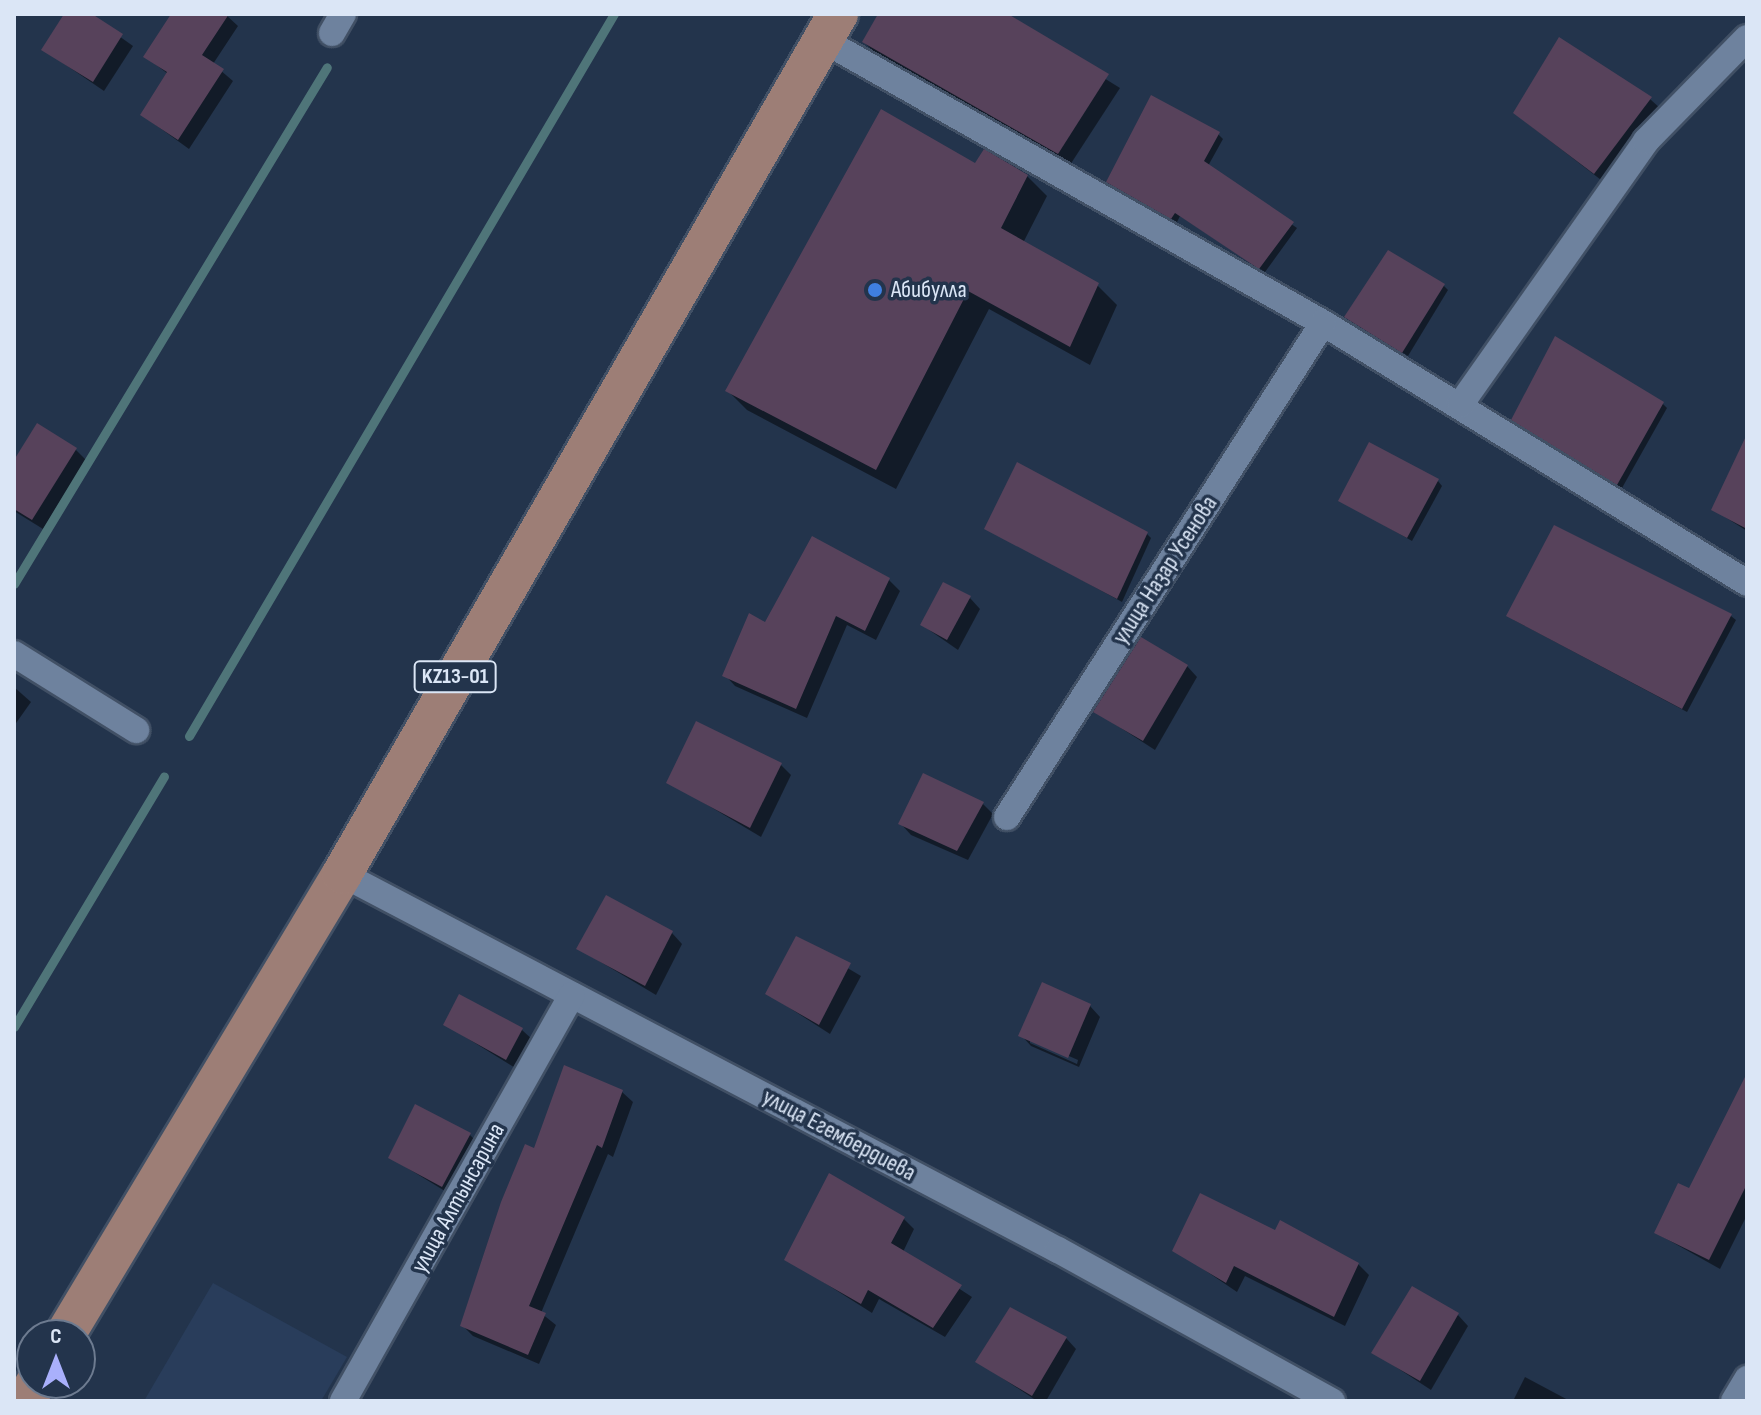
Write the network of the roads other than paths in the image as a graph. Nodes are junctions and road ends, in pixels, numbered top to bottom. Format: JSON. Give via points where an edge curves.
{"nodes":[{"id":1,"x":830,"y":27,"type":"edge"},
{"id":2,"x":1747,"y":38,"type":"edge"},
{"id":3,"x":1323,"y":323,"type":"junction"},
{"id":4,"x":1460,"y":405,"type":"junction"},
{"id":5,"x":1747,"y":583,"type":"edge"},
{"id":6,"x":14,"y":654,"type":"edge"},
{"id":7,"x":136,"y":730,"type":"dead end"},
{"id":8,"x":1007,"y":817,"type":"dead end"},
{"id":9,"x":342,"y":874,"type":"junction"},
{"id":10,"x":572,"y":995,"type":"junction"},
{"id":11,"x":75,"y":1319,"type":"edge"},
{"id":12,"x":1747,"y":1379,"type":"edge"},
{"id":13,"x":343,"y":1401,"type":"edge"},
{"id":14,"x":1332,"y":1401,"type":"edge"},
{"id":15,"x":1734,"y":1401,"type":"edge"}],
"edges":[{"from":1,"to":3,"type":"street"},
{"from":1,"to":9,"type":"main road","number":"KZ13-01"},
{"from":2,"to":4,"type":"street","via":[[1646,141]]},
{"from":3,"to":4,"type":"street"},
{"from":3,"to":8,"type":"street","name":"улица Назар Усенова"},
{"from":4,"to":5,"type":"street"},
{"from":6,"to":7,"type":"street"},
{"from":9,"to":10,"type":"street","name":"улица Егембердиева"},
{"from":9,"to":11,"type":"main road","number":"KZ13-01"},
{"from":10,"to":13,"type":"street","name":"улица Алтынсарина"},
{"from":10,"to":14,"type":"street","name":"улица Егембердиева","via":[[1044,1242]]},
{"from":12,"to":15,"type":"street"}]}
